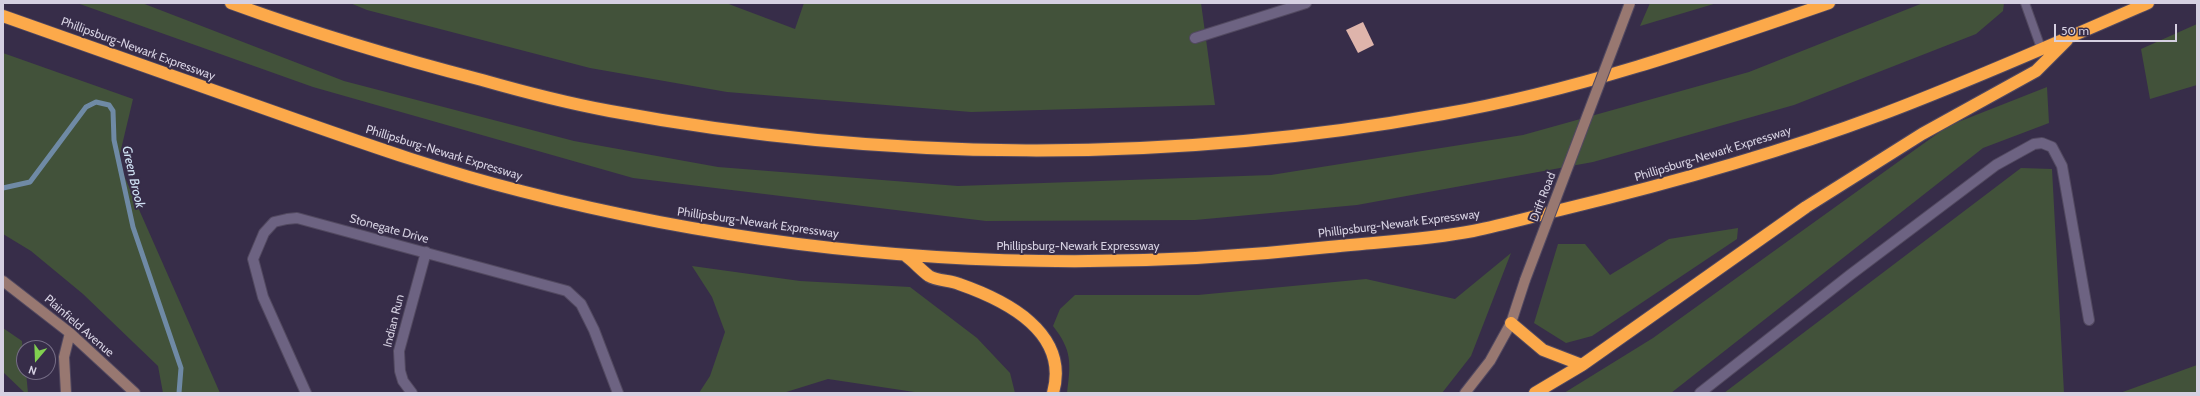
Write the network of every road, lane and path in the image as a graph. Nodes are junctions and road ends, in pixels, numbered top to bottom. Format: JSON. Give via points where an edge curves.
{"nodes":[{"id":1,"x":231,"y":3,"type":"edge"},
{"id":2,"x":1306,"y":3,"type":"edge"},
{"id":3,"x":1630,"y":3,"type":"edge"},
{"id":4,"x":1829,"y":3,"type":"edge"},
{"id":5,"x":2025,"y":3,"type":"edge"},
{"id":6,"x":2148,"y":3,"type":"edge"},
{"id":7,"x":3,"y":16,"type":"edge"},
{"id":8,"x":2071,"y":37,"type":"junction"},
{"id":9,"x":1195,"y":38,"type":"dead end"},
{"id":10,"x":2041,"y":48,"type":"junction"},
{"id":11,"x":426,"y":252,"type":"junction"},
{"id":12,"x":906,"y":256,"type":"junction"},
{"id":13,"x":3,"y":281,"type":"edge"},
{"id":14,"x":2089,"y":320,"type":"dead end"},
{"id":15,"x":1511,"y":323,"type":"junction"},
{"id":16,"x":70,"y":334,"type":"junction"},
{"id":17,"x":1582,"y":365,"type":"junction"},
{"id":18,"x":66,"y":393,"type":"edge"},
{"id":19,"x":135,"y":393,"type":"edge"},
{"id":20,"x":306,"y":393,"type":"edge"},
{"id":21,"x":412,"y":393,"type":"edge"},
{"id":22,"x":618,"y":393,"type":"edge"},
{"id":23,"x":1053,"y":393,"type":"edge"},
{"id":24,"x":1465,"y":393,"type":"edge"},
{"id":25,"x":1535,"y":393,"type":"edge"},
{"id":26,"x":1700,"y":393,"type":"edge"}],
"edges":[{"from":1,"to":4,"type":"highway","via":[[369,50],[536,95],[607,111],[792,138],[882,147],[1059,150],[1260,139],[1380,125],[1445,114],[1648,65]]},
{"from":2,"to":9,"type":"street"},
{"from":3,"to":15,"type":"main road","name":"Drift Road","bridge":true},
{"from":5,"to":10,"type":"lane"},
{"from":6,"to":8,"type":"highway","name":"Phillipsburg-Newark Expressway"},
{"from":7,"to":12,"type":"highway","name":"Phillipsburg-Newark Expressway","via":[[394,154],[520,191],[736,236]]},
{"from":8,"to":10,"type":"highway","name":"Phillipsburg-Newark Expressway"},
{"from":8,"to":17,"type":"highway","via":[[2036,71],[1922,134],[1806,207]]},
{"from":10,"to":12,"type":"highway","name":"Phillipsburg-Newark Expressway","via":[[1948,89],[1820,136],[1636,192],[1469,232],[1258,255],[1136,261],[1037,262]]},
{"from":11,"to":20,"type":"street","name":"Stonegate Drive","via":[[297,218],[274,222],[264,233],[253,259],[261,290]]},
{"from":11,"to":21,"type":"street","name":"Indian Run","via":[[398,351],[403,381]]},
{"from":11,"to":22,"type":"street","name":"Stonegate Drive","via":[[567,291],[581,304],[591,323]]},
{"from":12,"to":23,"type":"highway","via":[[930,277],[955,282],[982,292],[1006,303],[1024,316],[1039,331],[1052,357],[1056,372]]},
{"from":13,"to":16,"type":"main road","name":"Plainfield Avenue"},
{"from":14,"to":26,"type":"street","via":[[2062,166],[2052,146],[2034,144],[1996,165]]},
{"from":15,"to":17,"type":"highway","via":[[1543,350]]},
{"from":15,"to":24,"type":"main road","name":"Drift Road","via":[[1490,361]]},
{"from":16,"to":18,"type":"main road","via":[[64,357]]},
{"from":16,"to":19,"type":"main road","name":"Plainfield Avenue"},
{"from":17,"to":25,"type":"highway"}]}
